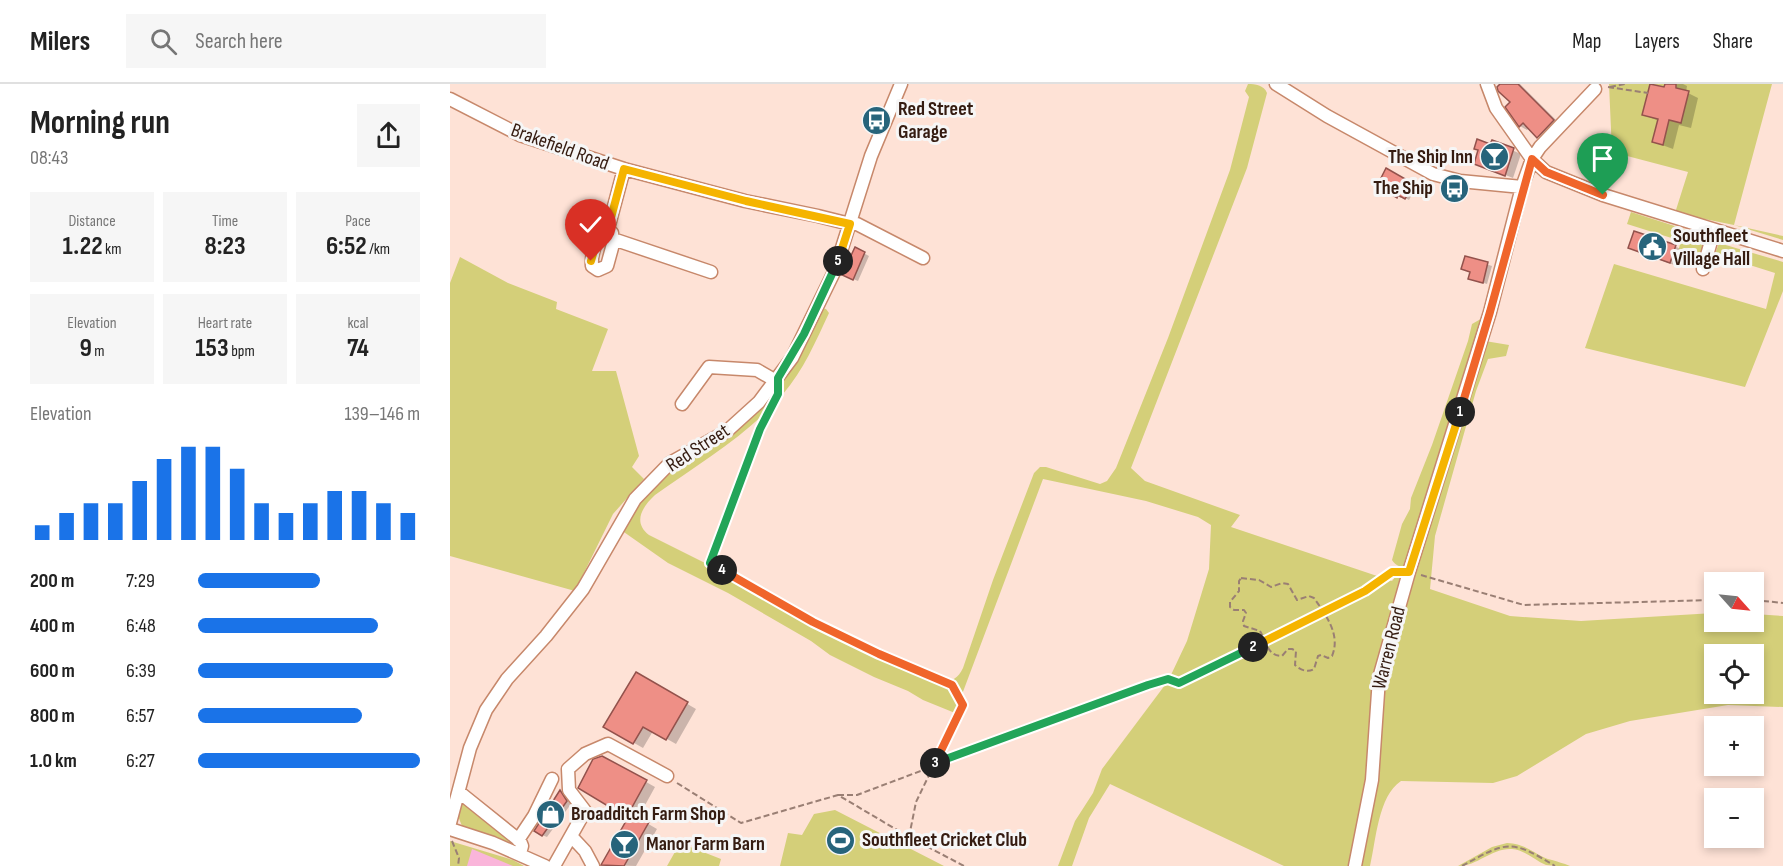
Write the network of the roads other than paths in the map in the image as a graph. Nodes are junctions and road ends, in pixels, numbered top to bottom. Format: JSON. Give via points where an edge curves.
{"nodes":[{"id":1,"x":901,"y":84,"type":"edge"},
{"id":2,"x":1276,"y":84,"type":"edge"},
{"id":3,"x":1487,"y":84,"type":"edge"},
{"id":4,"x":1595,"y":89,"type":"dead end"},
{"id":5,"x":450,"y":99,"type":"edge"},
{"id":6,"x":1532,"y":159,"type":"junction"},
{"id":7,"x":624,"y":169,"type":"junction"},
{"id":8,"x":1522,"y":187,"type":"junction"},
{"id":9,"x":850,"y":224,"type":"junction"},
{"id":10,"x":1714,"y":231,"type":"junction"},
{"id":11,"x":1783,"y":251,"type":"edge"},
{"id":12,"x":923,"y":258,"type":"dead end"},
{"id":13,"x":1703,"y":269,"type":"dead end"},
{"id":14,"x":711,"y":272,"type":"dead end"},
{"id":15,"x":776,"y":381,"type":"junction"},
{"id":16,"x":682,"y":404,"type":"dead end"},
{"id":17,"x":667,"y":776,"type":"road end"},
{"id":18,"x":552,"y":779,"type":"dead end"},
{"id":19,"x":459,"y":792,"type":"junction"},
{"id":20,"x":450,"y":824,"type":"edge"},
{"id":21,"x":450,"y":829,"type":"edge"},
{"id":22,"x":571,"y":836,"type":"junction"},
{"id":23,"x":518,"y":840,"type":"junction"},
{"id":24,"x":520,"y":853,"type":"junction"},
{"id":25,"x":545,"y":866,"type":"edge"},
{"id":26,"x":554,"y":866,"type":"edge"},
{"id":27,"x":593,"y":866,"type":"edge"},
{"id":28,"x":1355,"y":866,"type":"edge"}],
"edges":[{"from":1,"to":9,"type":"street","name":"Red Street"},
{"from":2,"to":8,"type":"street","via":[[1433,174],[1460,181]]},
{"from":3,"to":6,"type":"street","via":[[1496,108]]},
{"from":4,"to":6,"type":"street","name":"Warren Road"},
{"from":5,"to":7,"type":"street","name":"Brakefield Road","via":[[520,135]]},
{"from":6,"to":8,"type":"street","name":"Warren Road"},
{"from":6,"to":10,"type":"street","via":[[1544,171],[1579,186]]},
{"from":7,"to":9,"type":"street","name":"Brakefield Road"},
{"from":7,"to":14,"type":"street","via":[[611,234]]},
{"from":8,"to":28,"type":"street","name":"Warren Road","via":[[1490,312],[1379,678],[1372,780]]},
{"from":9,"to":12,"type":"street","name":"Brakefield Road"},
{"from":9,"to":15,"type":"street","name":"Red Street","via":[[827,289]]},
{"from":10,"to":11,"type":"street"},
{"from":10,"to":13,"type":"street"},
{"from":15,"to":16,"type":"street","via":[[758,371],[710,368]]},
{"from":15,"to":19,"type":"street","name":"Red Street","via":[[727,431],[670,463],[635,500],[583,589],[492,699],[476,732]]},
{"from":17,"to":22,"type":"street","via":[[608,744],[585,754],[568,770],[569,790],[585,811]]},
{"from":18,"to":23,"type":"street"},
{"from":19,"to":20,"type":"street","name":"Red Street"},
{"from":19,"to":23,"type":"street"},
{"from":21,"to":24,"type":"street"},
{"from":22,"to":26,"type":"street"},
{"from":22,"to":27,"type":"street"},
{"from":23,"to":24,"type":"street","via":[[522,845]]},
{"from":24,"to":25,"type":"street"}]}
